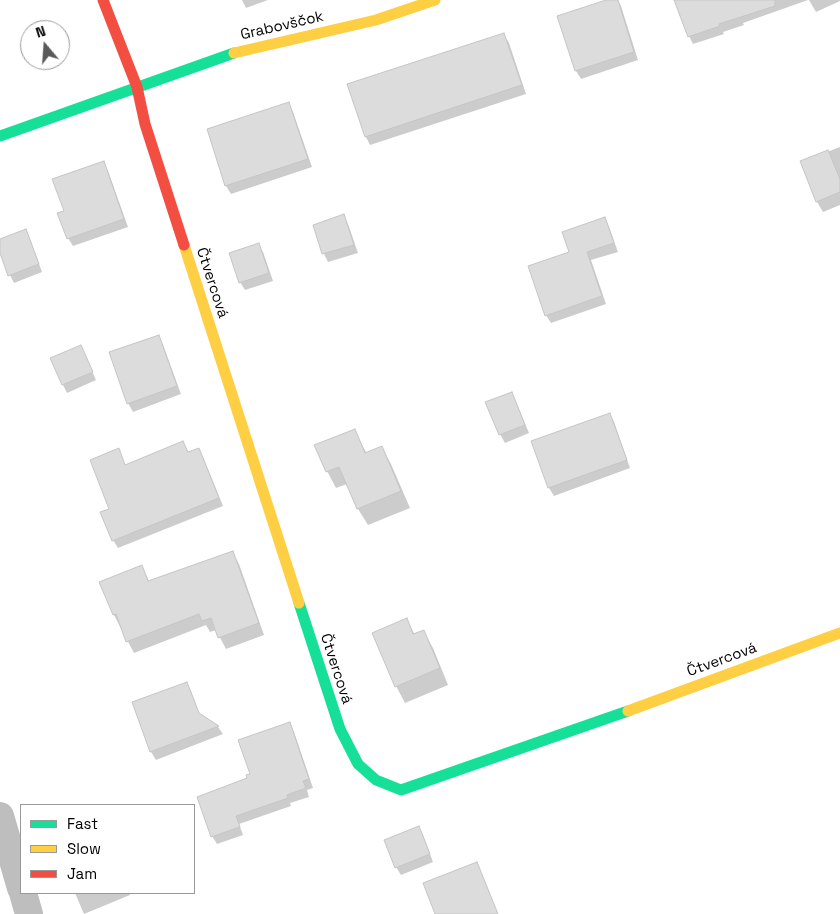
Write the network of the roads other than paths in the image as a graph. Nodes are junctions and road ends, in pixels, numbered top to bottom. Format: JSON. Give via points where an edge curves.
{"nodes":[{"id":1,"x":103,"y":0,"type":"edge"},
{"id":2,"x":435,"y":0,"type":"edge"},
{"id":3,"x":137,"y":87,"type":"junction"},
{"id":4,"x":0,"y":136,"type":"edge"},
{"id":5,"x":840,"y":633,"type":"edge"},
{"id":6,"x":0,"y":816,"type":"edge"},
{"id":7,"x":20,"y":885,"type":"edge"},
{"id":8,"x":23,"y":894,"type":"edge"},
{"id":9,"x":29,"y":914,"type":"edge"}],
"edges":[{"from":1,"to":3,"type":"street"},
{"from":2,"to":3,"type":"street","name":"Grabovščok","via":[[376,20],[240,51]]},
{"from":3,"to":4,"type":"street","name":"Grabovščok"},
{"from":3,"to":5,"type":"street","name":"Čtvercová","via":[[145,124],[340,729],[358,764],[376,780],[401,790],[588,726]]},
{"from":6,"to":7,"type":"street"},
{"from":8,"to":9,"type":"street"}]}
